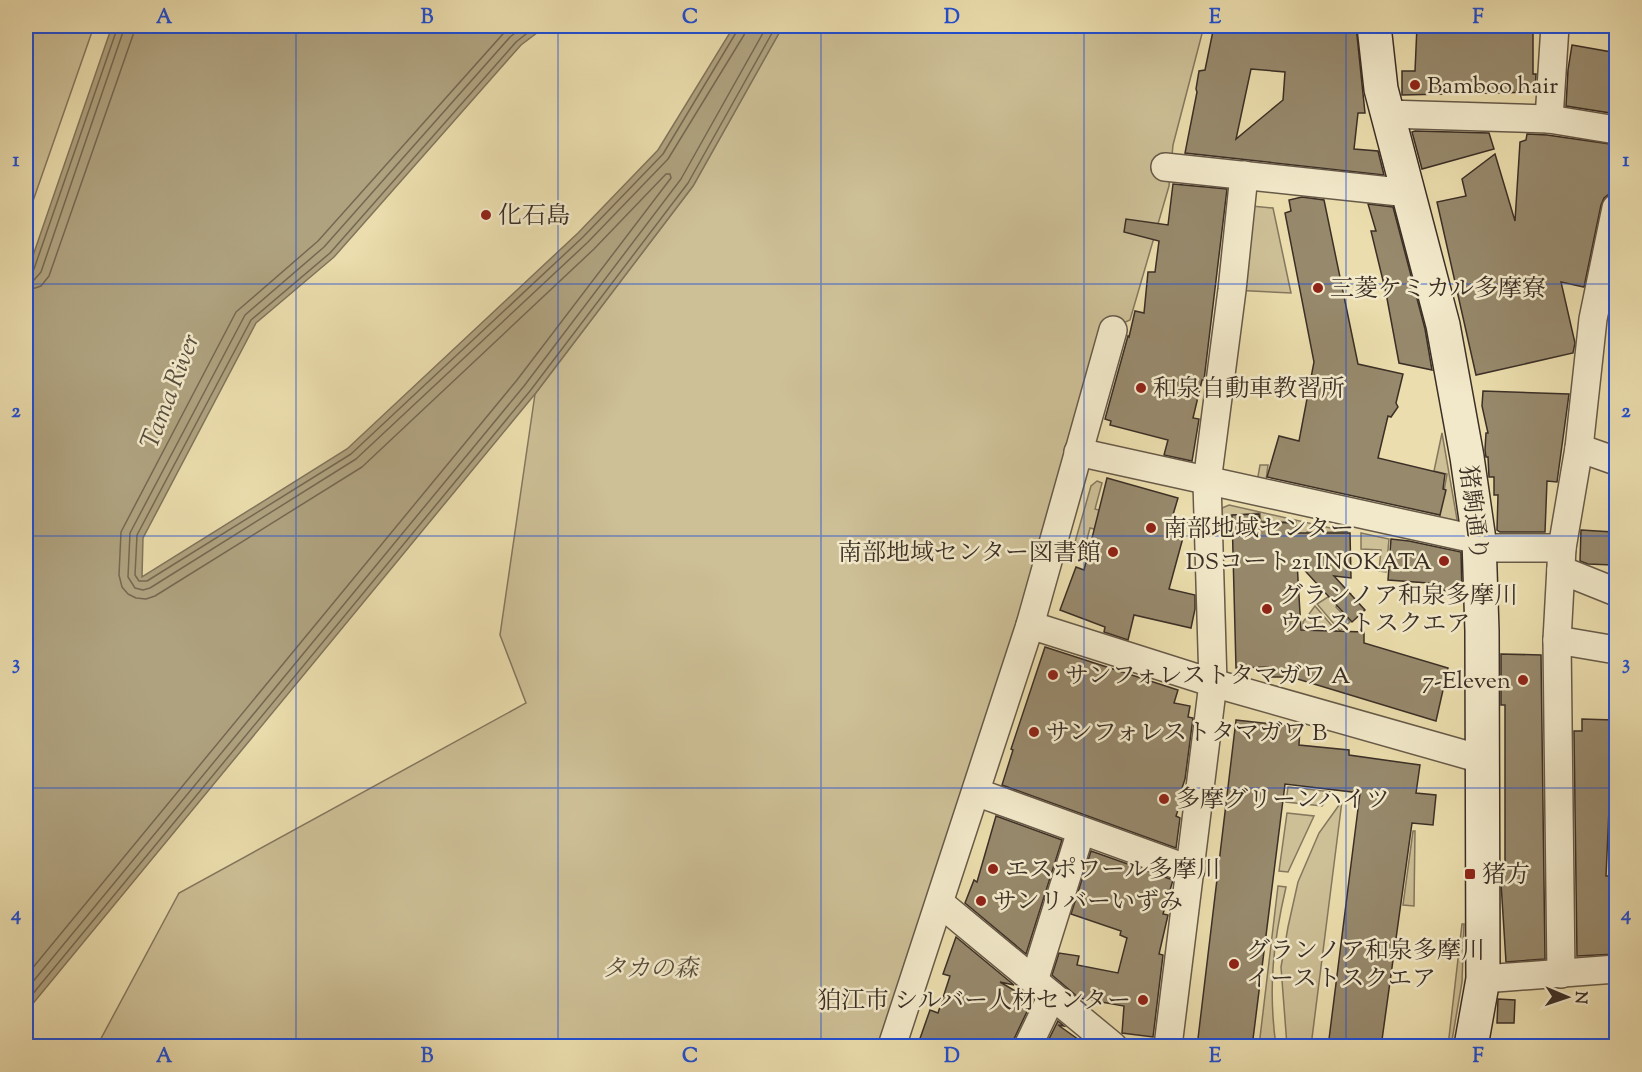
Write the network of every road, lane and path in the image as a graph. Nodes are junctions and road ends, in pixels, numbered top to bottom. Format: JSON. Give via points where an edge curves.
{"nodes":[{"id":1,"x":1374,"y":26,"type":"edge"},
{"id":2,"x":1555,"y":26,"type":"edge"},
{"id":3,"x":1387,"y":114,"type":"junction"},
{"id":4,"x":1549,"y":119,"type":"junction"},
{"id":5,"x":1617,"y":130,"type":"edge"},
{"id":6,"x":1166,"y":167,"type":"dead end"},
{"id":7,"x":1244,"y":176,"type":"junction"},
{"id":8,"x":1409,"y":193,"type":"junction"},
{"id":9,"x":1617,"y":208,"type":"edge"},
{"id":10,"x":1113,"y":330,"type":"dead end"},
{"id":11,"x":1579,"y":448,"type":"junction"},
{"id":12,"x":1078,"y":452,"type":"junction"},
{"id":13,"x":1617,"y":461,"type":"edge"},
{"id":14,"x":1207,"y":482,"type":"junction"},
{"id":15,"x":1479,"y":544,"type":"junction"},
{"id":16,"x":1562,"y":559,"type":"junction"},
{"id":17,"x":1617,"y":592,"type":"edge"},
{"id":18,"x":1030,"y":625,"type":"junction"},
{"id":19,"x":1557,"y":640,"type":"junction"},
{"id":20,"x":1617,"y":650,"type":"edge"},
{"id":21,"x":1213,"y":683,"type":"junction"},
{"id":22,"x":1481,"y":759,"type":"junction"},
{"id":23,"x":976,"y":792,"type":"junction"},
{"id":24,"x":1081,"y":831,"type":"junction"},
{"id":25,"x":1191,"y":870,"type":"junction"},
{"id":26,"x":940,"y":903,"type":"junction"},
{"id":27,"x":1617,"y":969,"type":"edge"},
{"id":28,"x":1561,"y":974,"type":"junction"},
{"id":29,"x":1484,"y":979,"type":"junction"},
{"id":30,"x":1043,"y":989,"type":"junction"},
{"id":31,"x":892,"y":1047,"type":"edge"},
{"id":32,"x":1028,"y":1047,"type":"edge"},
{"id":33,"x":1113,"y":1047,"type":"edge"},
{"id":34,"x":1168,"y":1047,"type":"edge"},
{"id":35,"x":1471,"y":1047,"type":"edge"}],
"edges":[{"from":1,"to":3,"type":"street","name":"猪駒通り"},
{"from":2,"to":4,"type":"street"},
{"from":3,"to":4,"type":"street"},
{"from":3,"to":8,"type":"street","name":"猪駒通り"},
{"from":4,"to":5,"type":"street"},
{"from":6,"to":7,"type":"street"},
{"from":7,"to":8,"type":"street"},
{"from":7,"to":14,"type":"street"},
{"from":8,"to":15,"type":"street","name":"猪駒通り","via":[[1443,325]]},
{"from":9,"to":11,"type":"street","via":[[1593,319]]},
{"from":10,"to":12,"type":"street"},
{"from":11,"to":13,"type":"street"},
{"from":11,"to":16,"type":"street"},
{"from":12,"to":14,"type":"street"},
{"from":12,"to":18,"type":"street"},
{"from":14,"to":15,"type":"street"},
{"from":14,"to":21,"type":"street"},
{"from":15,"to":16,"type":"street"},
{"from":15,"to":22,"type":"street","name":"猪駒通り"},
{"from":16,"to":17,"type":"street"},
{"from":16,"to":19,"type":"street"},
{"from":18,"to":21,"type":"street"},
{"from":18,"to":23,"type":"street"},
{"from":19,"to":20,"type":"street"},
{"from":19,"to":28,"type":"street"},
{"from":21,"to":22,"type":"street"},
{"from":21,"to":25,"type":"street"},
{"from":22,"to":29,"type":"street","name":"猪駒通り"},
{"from":23,"to":24,"type":"street"},
{"from":23,"to":26,"type":"street"},
{"from":24,"to":25,"type":"street"},
{"from":24,"to":30,"type":"street"},
{"from":25,"to":34,"type":"street"},
{"from":26,"to":30,"type":"street"},
{"from":26,"to":31,"type":"street"},
{"from":27,"to":28,"type":"street"},
{"from":28,"to":29,"type":"street"},
{"from":29,"to":35,"type":"street","name":"猪駒通り"},
{"from":30,"to":32,"type":"street"},
{"from":30,"to":33,"type":"street"}]}
